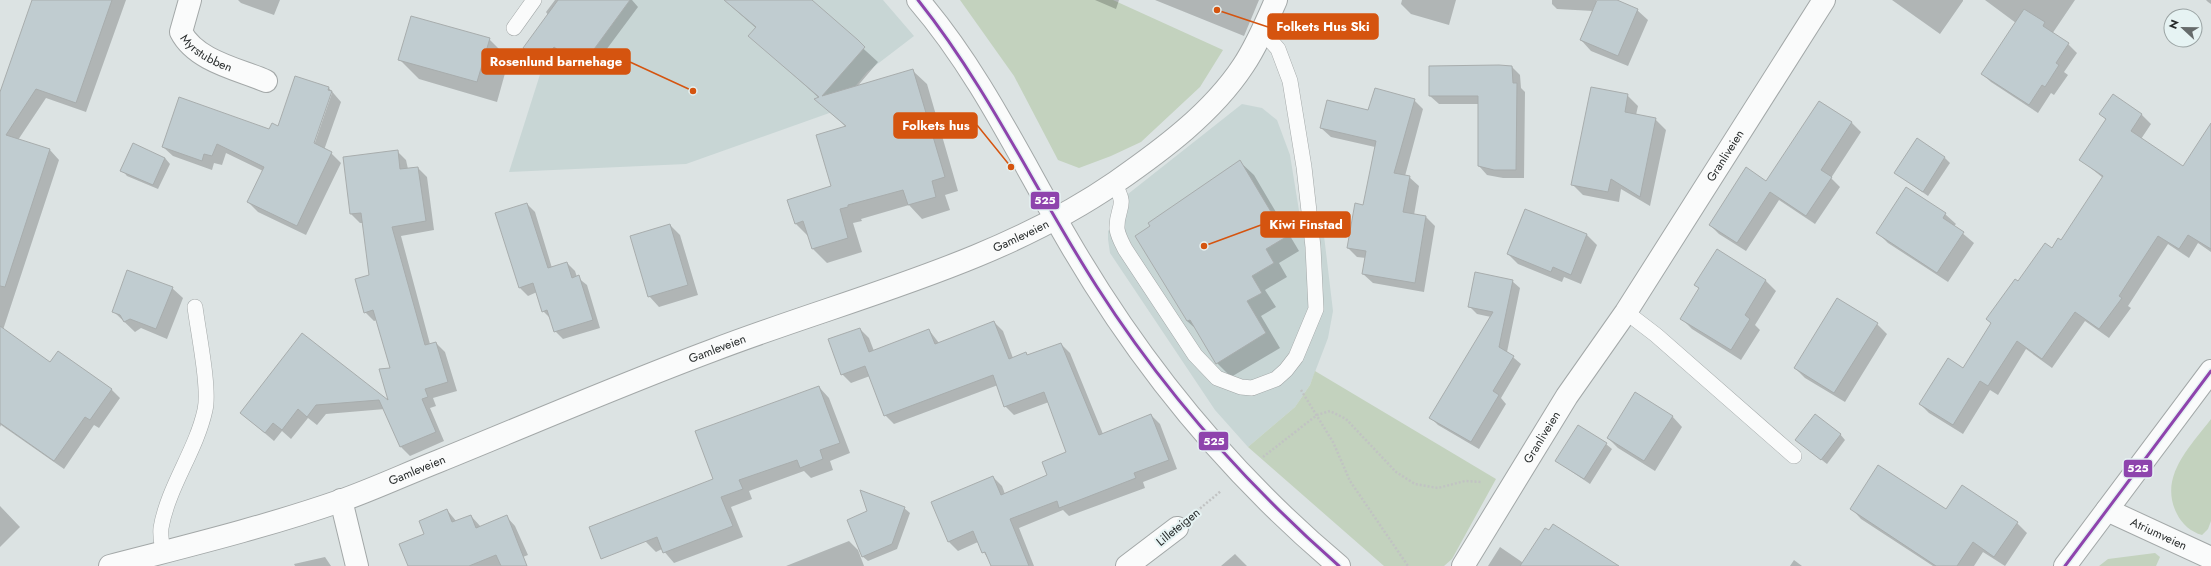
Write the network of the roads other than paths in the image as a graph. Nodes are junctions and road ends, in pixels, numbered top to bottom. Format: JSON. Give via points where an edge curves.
{"nodes":[{"id":1,"x":190,"y":0,"type":"edge"},
{"id":2,"x":534,"y":0,"type":"edge"},
{"id":3,"x":918,"y":0,"type":"edge"},
{"id":4,"x":1276,"y":0,"type":"edge"},
{"id":5,"x":1824,"y":0,"type":"edge"},
{"id":6,"x":514,"y":28,"type":"dead end"},
{"id":7,"x":1263,"y":32,"type":"junction"},
{"id":8,"x":266,"y":81,"type":"dead end"},
{"id":9,"x":1114,"y":184,"type":"junction"},
{"id":10,"x":1056,"y":218,"type":"junction"},
{"id":11,"x":194,"y":307,"type":"dead end"},
{"id":12,"x":1626,"y":312,"type":"junction"},
{"id":13,"x":2211,"y":371,"type":"edge"},
{"id":14,"x":1794,"y":456,"type":"dead end"},
{"id":15,"x":341,"y":500,"type":"junction"},
{"id":16,"x":2107,"y":510,"type":"junction"},
{"id":17,"x":1177,"y":528,"type":"road end"},
{"id":18,"x":163,"y":552,"type":"junction"},
{"id":19,"x":2211,"y":558,"type":"edge"},
{"id":20,"x":110,"y":566,"type":"edge"},
{"id":21,"x":357,"y":566,"type":"edge"},
{"id":22,"x":1127,"y":566,"type":"edge"},
{"id":23,"x":1339,"y":566,"type":"edge"},
{"id":24,"x":1463,"y":566,"type":"edge"},
{"id":25,"x":2065,"y":566,"type":"edge"}],
"edges":[{"from":1,"to":8,"type":"street","name":"Myrstubben","via":[[181,32],[187,43],[201,54]]},
{"from":2,"to":6,"type":"lane"},
{"from":3,"to":10,"type":"street","via":[[960,56]]},
{"from":4,"to":7,"type":"street","name":"Gamleveien"},
{"from":5,"to":12,"type":"street","name":"Granliveien"},
{"from":7,"to":9,"type":"street","name":"Gamleveien","via":[[1245,64],[1217,98],[1177,136]]},
{"from":7,"to":9,"type":"lane","via":[[1278,49],[1285,62],[1297,113],[1313,247],[1316,309],[1296,357],[1276,379],[1252,388],[1227,383],[1206,368],[1120,238],[1117,228],[1122,202]]},
{"from":9,"to":10,"type":"street","name":"Gamleveien"},
{"from":10,"to":15,"type":"street","name":"Gamleveien","via":[[937,271],[713,350]]},
{"from":10,"to":23,"type":"street","via":[[1123,328],[1195,423],[1266,499]]},
{"from":11,"to":18,"type":"lane","via":[[206,408],[200,429],[166,509],[161,528]]},
{"from":12,"to":14,"type":"lane","via":[[1656,335]]},
{"from":12,"to":24,"type":"street","name":"Granliveien","via":[[1567,396]]},
{"from":13,"to":16,"type":"street"},
{"from":15,"to":18,"type":"street","name":"Gamleveien","via":[[234,534]]},
{"from":15,"to":21,"type":"street"},
{"from":16,"to":19,"type":"street","name":"Atriumveien"},
{"from":16,"to":25,"type":"street"},
{"from":17,"to":22,"type":"street","name":"Lilleteigen"},
{"from":18,"to":20,"type":"street","name":"Gamleveien"}]}
